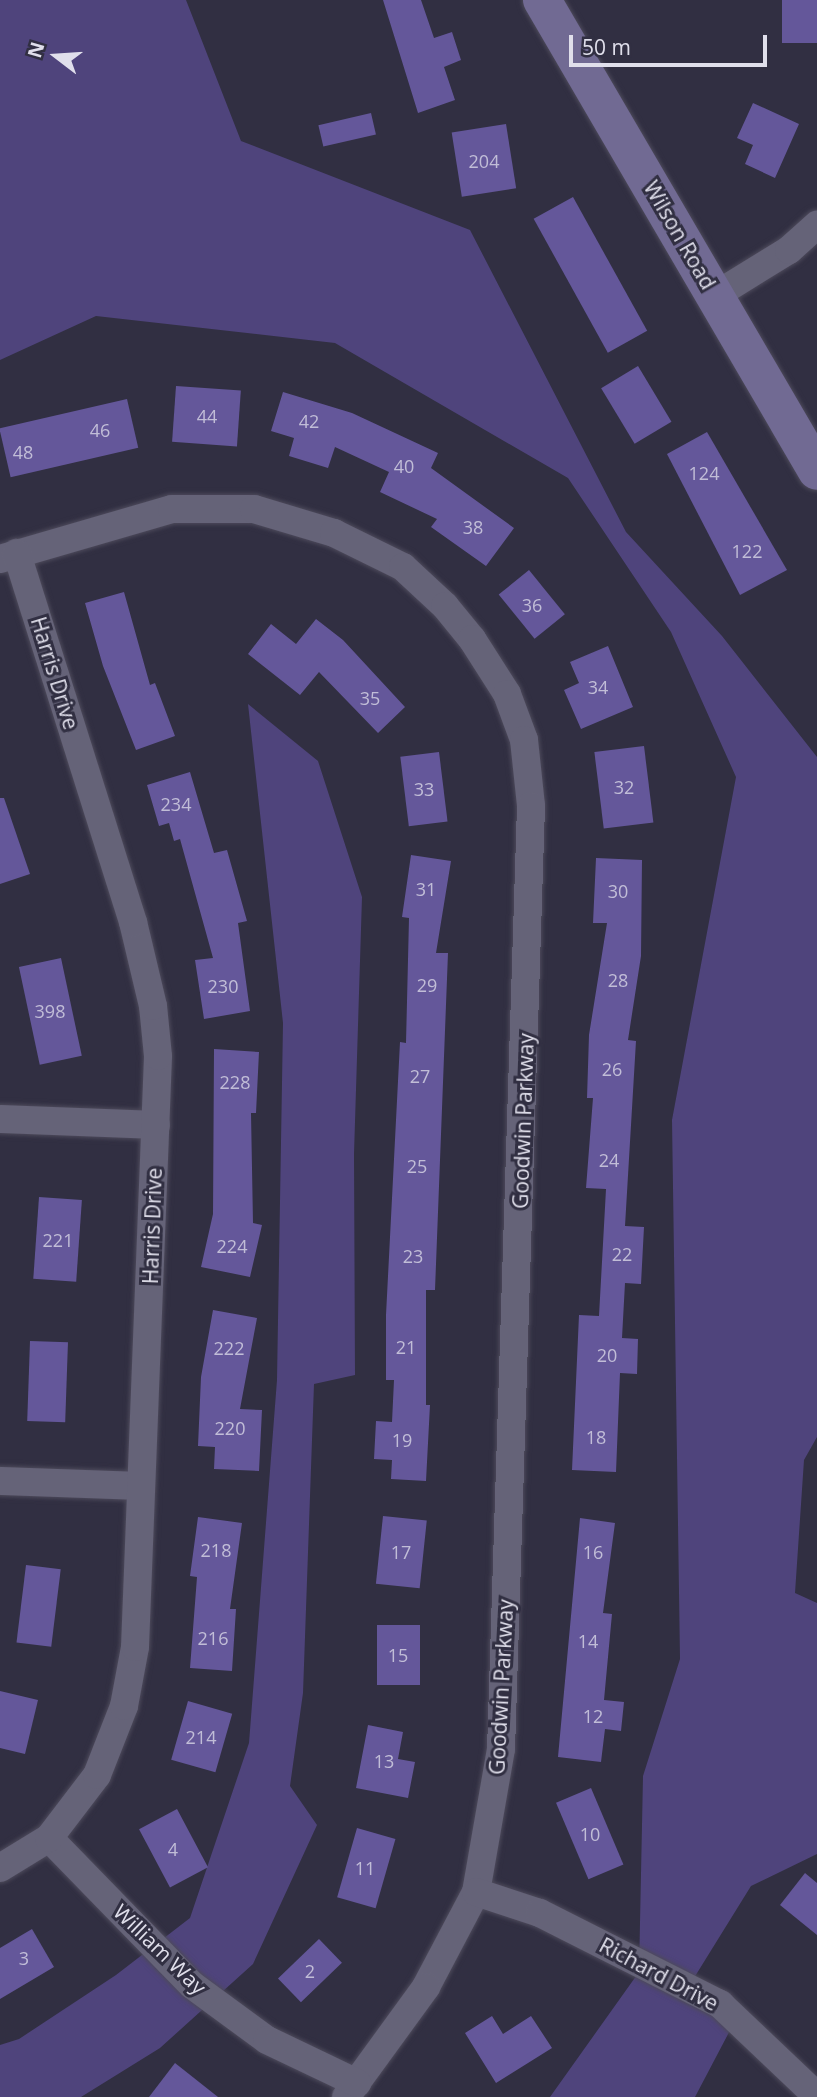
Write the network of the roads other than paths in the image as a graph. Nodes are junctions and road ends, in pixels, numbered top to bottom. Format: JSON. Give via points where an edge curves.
{"nodes":[{"id":1,"x":542,"y":0,"type":"edge"},
{"id":2,"x":817,"y":225,"type":"edge"},
{"id":3,"x":716,"y":295,"type":"junction"},
{"id":4,"x":817,"y":471,"type":"edge"},
{"id":5,"x":9,"y":556,"type":"edge"},
{"id":6,"x":0,"y":1119,"type":"edge"},
{"id":7,"x":156,"y":1125,"type":"junction"},
{"id":8,"x":0,"y":1481,"type":"edge"},
{"id":9,"x":141,"y":1486,"type":"junction"},
{"id":10,"x":49,"y":1838,"type":"junction"},
{"id":11,"x":0,"y":1868,"type":"edge"},
{"id":12,"x":476,"y":1892,"type":"junction"},
{"id":13,"x":352,"y":2090,"type":"edge"},
{"id":14,"x":817,"y":2096,"type":"edge"}],
"edges":[{"from":1,"to":3,"type":"street","name":"Wilson Road"},
{"from":2,"to":3,"type":"street","via":[[789,250]]},
{"from":3,"to":4,"type":"street","name":"Wilson Road"},
{"from":5,"to":7,"type":"street","name":"Harris Drive","via":[[136,934],[159,1056]]},
{"from":5,"to":12,"type":"street","name":"Goodwin Parkway","via":[[172,509],[254,509],[334,533],[403,567],[445,606],[507,694],[524,740],[531,806],[501,1749]]},
{"from":6,"to":7,"type":"street"},
{"from":7,"to":9,"type":"street","name":"Harris Drive"},
{"from":8,"to":9,"type":"street"},
{"from":9,"to":10,"type":"street","name":"Harris Drive","via":[[135,1647],[124,1706],[97,1775]]},
{"from":10,"to":11,"type":"street","name":"Harris Drive"},
{"from":10,"to":13,"type":"street","name":"William Way","via":[[192,1985],[267,2040]]},
{"from":12,"to":13,"type":"street","name":"Goodwin Parkway","via":[[426,1987]]},
{"from":12,"to":14,"type":"street","name":"Richard Drive","via":[[540,1913],[720,2004]]}]}
